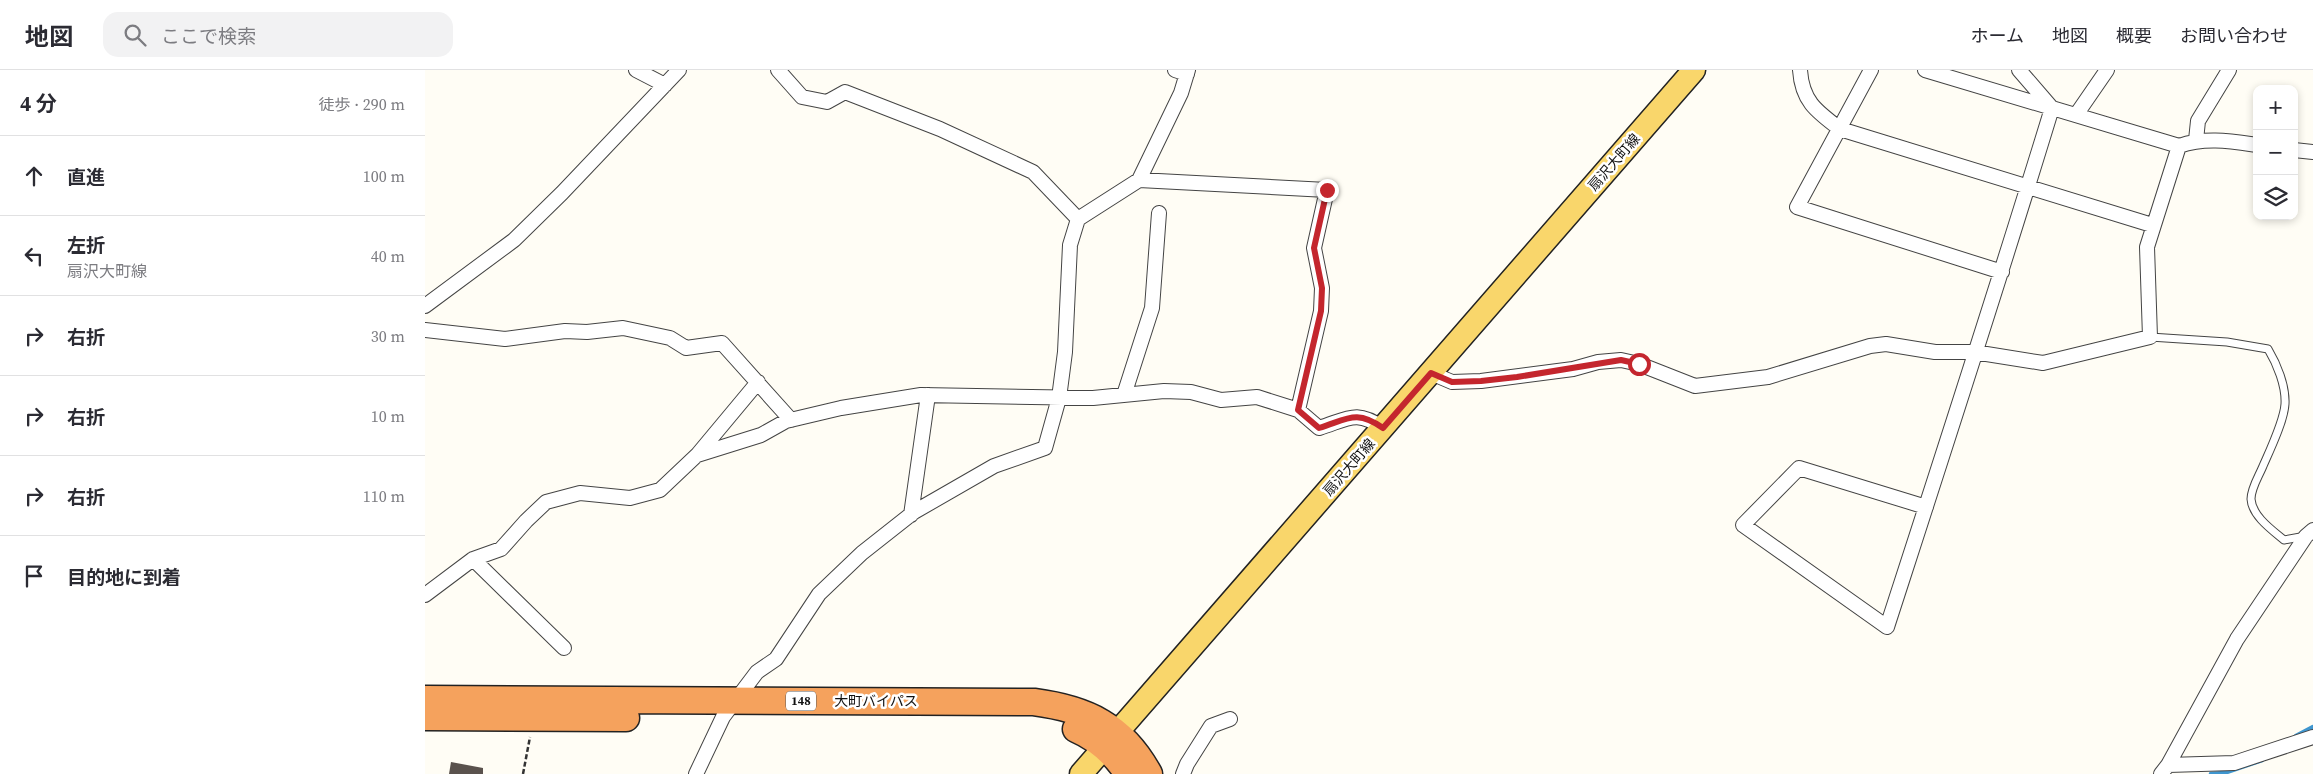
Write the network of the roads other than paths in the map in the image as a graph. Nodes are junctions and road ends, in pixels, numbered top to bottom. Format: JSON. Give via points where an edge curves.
{"nodes":[{"id":1,"x":636,"y":70,"type":"edge"},
{"id":2,"x":679,"y":70,"type":"edge"},
{"id":3,"x":778,"y":70,"type":"edge"},
{"id":4,"x":1694,"y":70,"type":"edge"},
{"id":5,"x":1800,"y":70,"type":"edge"},
{"id":6,"x":1871,"y":70,"type":"edge"},
{"id":7,"x":1925,"y":70,"type":"edge"},
{"id":8,"x":2019,"y":70,"type":"edge"},
{"id":9,"x":2107,"y":70,"type":"edge"},
{"id":10,"x":2229,"y":70,"type":"edge"},
{"id":11,"x":1183,"y":71,"type":"edge"},
{"id":12,"x":665,"y":85,"type":"junction"},
{"id":13,"x":2051,"y":108,"type":"junction"},
{"id":14,"x":2076,"y":115,"type":"junction"},
{"id":15,"x":1839,"y":129,"type":"junction"},
{"id":16,"x":2196,"y":140,"type":"junction"},
{"id":17,"x":2253,"y":144,"type":"edge"},
{"id":18,"x":2179,"y":146,"type":"junction"},
{"id":19,"x":2298,"y":150,"type":"edge"},
{"id":20,"x":2313,"y":152,"type":"edge"},
{"id":21,"x":1139,"y":180,"type":"junction"},
{"id":22,"x":2028,"y":186,"type":"junction"},
{"id":23,"x":1159,"y":213,"type":"dead end"},
{"id":24,"x":1078,"y":219,"type":"junction"},
{"id":25,"x":2152,"y":225,"type":"junction"},
{"id":26,"x":2002,"y":272,"type":"junction"},
{"id":27,"x":425,"y":306,"type":"edge"},
{"id":28,"x":425,"y":330,"type":"edge"},
{"id":29,"x":2150,"y":338,"type":"junction"},
{"id":30,"x":1974,"y":352,"type":"junction"},
{"id":31,"x":1431,"y":373,"type":"junction"},
{"id":32,"x":758,"y":382,"type":"junction"},
{"id":33,"x":1124,"y":394,"type":"junction"},
{"id":34,"x":928,"y":395,"type":"junction"},
{"id":35,"x":1059,"y":398,"type":"junction"},
{"id":36,"x":1298,"y":410,"type":"junction"},
{"id":37,"x":791,"y":420,"type":"junction"},
{"id":38,"x":1383,"y":428,"type":"junction"},
{"id":39,"x":697,"y":454,"type":"junction"},
{"id":40,"x":1926,"y":507,"type":"junction"},
{"id":41,"x":911,"y":515,"type":"junction"},
{"id":42,"x":2310,"y":533,"type":"edge"},
{"id":43,"x":473,"y":559,"type":"junction"},
{"id":44,"x":425,"y":596,"type":"edge"},
{"id":45,"x":564,"y":648,"type":"dead end"},
{"id":46,"x":425,"y":699,"type":"edge"},
{"id":47,"x":729,"y":709,"type":"junction"},
{"id":48,"x":425,"y":717,"type":"edge"},
{"id":49,"x":1230,"y":718,"type":"dead end"},
{"id":50,"x":2313,"y":737,"type":"edge"},
{"id":51,"x":1111,"y":739,"type":"junction"},
{"id":52,"x":2238,"y":769,"type":"edge"},
{"id":53,"x":2164,"y":770,"type":"edge"},
{"id":54,"x":697,"y":774,"type":"edge"},
{"id":55,"x":1081,"y":774,"type":"edge"},
{"id":56,"x":1127,"y":774,"type":"edge"},
{"id":57,"x":1149,"y":774,"type":"edge"},
{"id":58,"x":1183,"y":774,"type":"edge"}],
"edges":[{"from":1,"to":12,"type":"street"},
{"from":2,"to":12,"type":"street"},
{"from":3,"to":24,"type":"street","via":[[802,97],[827,102],[845,92],[940,129],[1026,168]]},
{"from":4,"to":31,"type":"main road","name":"扇沢大町線"},
{"from":5,"to":15,"type":"street","via":[[1801,86],[1814,110]]},
{"from":6,"to":15,"type":"street"},
{"from":7,"to":13,"type":"street"},
{"from":8,"to":13,"type":"street"},
{"from":9,"to":14,"type":"street"},
{"from":10,"to":16,"type":"street","via":[[2198,121]]},
{"from":11,"to":21,"type":"street","via":[[1181,93]]},
{"from":12,"to":27,"type":"street","via":[[514,240]]},
{"from":13,"to":14,"type":"street"},
{"from":13,"to":22,"type":"street"},
{"from":14,"to":18,"type":"street"},
{"from":15,"to":22,"type":"street"},
{"from":15,"to":26,"type":"street","via":[[1797,207]]},
{"from":16,"to":17,"type":"street"},
{"from":16,"to":18,"type":"street"},
{"from":18,"to":25,"type":"street"},
{"from":19,"to":20,"type":"street"},
{"from":21,"to":24,"type":"street"},
{"from":21,"to":36,"type":"street","via":[[1327,190],[1314,248],[1322,288],[1321,311]]},
{"from":22,"to":25,"type":"street"},
{"from":22,"to":26,"type":"street"},
{"from":23,"to":33,"type":"street","via":[[1152,308]]},
{"from":24,"to":35,"type":"street","via":[[1071,245]]},
{"from":25,"to":29,"type":"street","via":[[2147,247]]},
{"from":26,"to":30,"type":"street"},
{"from":28,"to":32,"type":"street","via":[[505,339],[623,328],[670,338],[686,348],[722,343]]},
{"from":29,"to":30,"type":"street","via":[[2043,363]]},
{"from":29,"to":42,"type":"lane","via":[[2227,342],[2268,350],[2278,367],[2285,404],[2251,498],[2254,510],[2265,524],[2284,540]]},
{"from":30,"to":31,"type":"street","via":[[1935,352],[1886,344],[1768,377],[1695,386],[1621,360],[1481,381],[1452,382]]},
{"from":30,"to":40,"type":"street"},
{"from":31,"to":38,"type":"main road","name":"扇沢大町線"},
{"from":32,"to":37,"type":"street"},
{"from":32,"to":39,"type":"street"},
{"from":33,"to":35,"type":"street"},
{"from":33,"to":36,"type":"street","via":[[1164,391],[1191,392],[1221,400],[1257,397]]},
{"from":34,"to":35,"type":"street"},
{"from":34,"to":37,"type":"street","via":[[841,408]]},
{"from":34,"to":41,"type":"street"},
{"from":35,"to":41,"type":"street","via":[[1045,448],[994,466]]},
{"from":36,"to":38,"type":"street","via":[[1319,428],[1358,416]]},
{"from":37,"to":39,"type":"street","via":[[761,435]]},
{"from":38,"to":51,"type":"main road","name":"扇沢大町線"},
{"from":39,"to":43,"type":"street","via":[[660,490],[629,498],[580,493],[546,502],[501,549]]},
{"from":40,"to":40,"type":"street","via":[[1887,627],[1743,525],[1799,468]]},
{"from":41,"to":47,"type":"street","via":[[862,553],[819,594],[776,659],[757,672]]},
{"from":42,"to":53,"type":"street","via":[[2237,639]]},
{"from":43,"to":44,"type":"street"},
{"from":43,"to":45,"type":"street"},
{"from":46,"to":47,"type":"highway","name":"大町バイパス","number":"148"},
{"from":47,"to":48,"type":"highway","name":"大町バイパス","number":"148","via":[[534,718]]},
{"from":47,"to":51,"type":"highway","name":"大町バイパス","number":"148","via":[[1034,702],[1085,714]]},
{"from":47,"to":54,"type":"street"},
{"from":49,"to":58,"type":"street","via":[[1211,726]]},
{"from":50,"to":52,"type":"street"},
{"from":51,"to":55,"type":"main road","name":"扇沢大町線"},
{"from":51,"to":56,"type":"highway","name":"大町バイパス","number":"148","via":[[1115,756]]},
{"from":51,"to":57,"type":"highway","name":"大町バイパス","number":"148","via":[[1136,751]]},
{"from":52,"to":53,"type":"street"}]}
